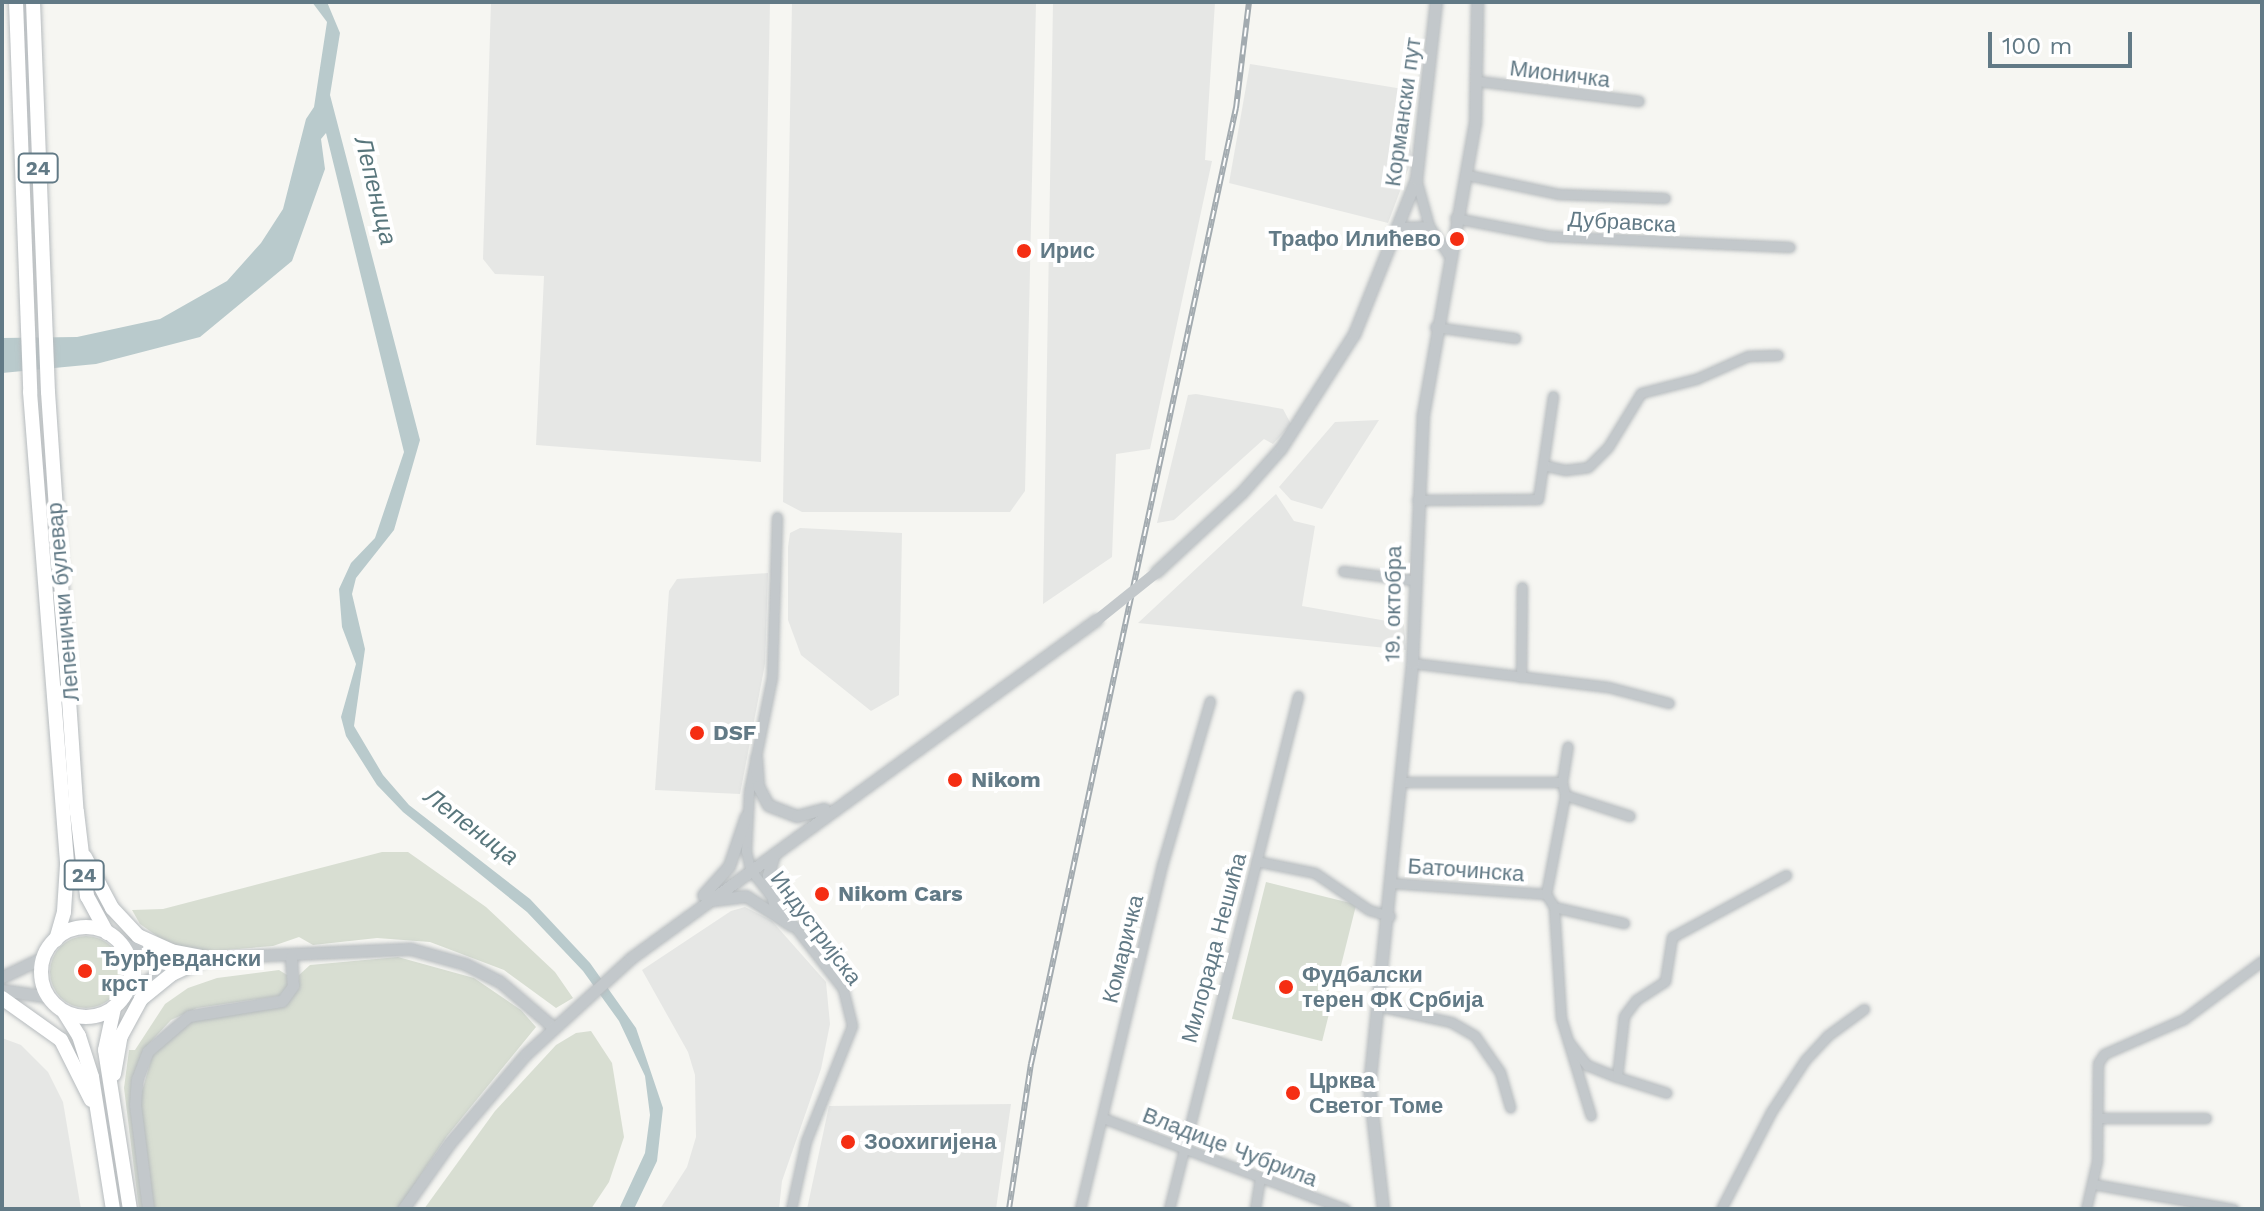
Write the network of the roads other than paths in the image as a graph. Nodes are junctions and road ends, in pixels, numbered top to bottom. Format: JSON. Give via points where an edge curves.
{"nodes":[{"id":1,"x":16,"y":2,"type":"edge"},
{"id":2,"x":33,"y":2,"type":"edge"},
{"id":3,"x":1436,"y":2,"type":"edge"},
{"id":4,"x":1477,"y":2,"type":"edge"},
{"id":5,"x":1478,"y":81,"type":"junction"},
{"id":6,"x":1639,"y":101,"type":"dead end"},
{"id":7,"x":1468,"y":175,"type":"junction"},
{"id":8,"x":1416,"y":179,"type":"junction"},
{"id":9,"x":1665,"y":198,"type":"dead end"},
{"id":10,"x":1454,"y":222,"type":"junction"},
{"id":11,"x":1429,"y":226,"type":"junction"},
{"id":12,"x":1401,"y":227,"type":"junction"},
{"id":13,"x":1438,"y":234,"type":"junction"},
{"id":14,"x":1790,"y":247,"type":"dead end"},
{"id":15,"x":1448,"y":254,"type":"junction"},
{"id":16,"x":1435,"y":327,"type":"junction"},
{"id":17,"x":1515,"y":338,"type":"dead end"},
{"id":18,"x":1778,"y":355,"type":"dead end"},
{"id":19,"x":1553,"y":396,"type":"dead end"},
{"id":20,"x":1543,"y":465,"type":"junction"},
{"id":21,"x":1417,"y":500,"type":"junction"},
{"id":22,"x":777,"y":517,"type":"dead end"},
{"id":23,"x":1343,"y":571,"type":"dead end"},
{"id":24,"x":1412,"y":580,"type":"junction"},
{"id":25,"x":1522,"y":587,"type":"dead end"},
{"id":26,"x":1412,"y":663,"type":"junction"},
{"id":27,"x":1521,"y":677,"type":"junction"},
{"id":28,"x":1298,"y":696,"type":"dead end"},
{"id":29,"x":1210,"y":701,"type":"dead end"},
{"id":30,"x":1669,"y":703,"type":"dead end"},
{"id":31,"x":1568,"y":746,"type":"dead end"},
{"id":32,"x":756,"y":758,"type":"junction"},
{"id":33,"x":1402,"y":782,"type":"junction"},
{"id":34,"x":1562,"y":782,"type":"junction"},
{"id":35,"x":1565,"y":795,"type":"junction"},
{"id":36,"x":833,"y":807,"type":"junction"},
{"id":37,"x":746,"y":816,"type":"junction"},
{"id":38,"x":1630,"y":816,"type":"dead end"},
{"id":39,"x":778,"y":848,"type":"junction"},
{"id":40,"x":81,"y":850,"type":"junction"},
{"id":41,"x":1256,"y":861,"type":"junction"},
{"id":42,"x":750,"y":869,"type":"junction"},
{"id":43,"x":1786,"y":875,"type":"dead end"},
{"id":44,"x":1392,"y":883,"type":"junction"},
{"id":45,"x":1546,"y":894,"type":"junction"},
{"id":46,"x":774,"y":903,"type":"junction"},
{"id":47,"x":1554,"y":907,"type":"junction"},
{"id":48,"x":694,"y":908,"type":"junction"},
{"id":49,"x":1390,"y":916,"type":"junction"},
{"id":50,"x":1624,"y":923,"type":"dead end"},
{"id":51,"x":791,"y":925,"type":"junction"},
{"id":52,"x":662,"y":932,"type":"junction"},
{"id":53,"x":112,"y":936,"type":"junction"},
{"id":54,"x":56,"y":940,"type":"junction"},
{"id":55,"x":44,"y":957,"type":"junction"},
{"id":56,"x":291,"y":957,"type":"junction"},
{"id":57,"x":206,"y":958,"type":"junction"},
{"id":58,"x":2262,"y":961,"type":"edge"},
{"id":59,"x":2,"y":977,"type":"edge"},
{"id":60,"x":2,"y":990,"type":"edge"},
{"id":61,"x":124,"y":996,"type":"junction"},
{"id":62,"x":49,"y":997,"type":"junction"},
{"id":63,"x":2,"y":998,"type":"edge"},
{"id":64,"x":1378,"y":1006,"type":"junction"},
{"id":65,"x":114,"y":1008,"type":"junction"},
{"id":66,"x":1864,"y":1009,"type":"dead end"},
{"id":67,"x":64,"y":1011,"type":"junction"},
{"id":68,"x":553,"y":1027,"type":"junction"},
{"id":69,"x":1568,"y":1041,"type":"junction"},
{"id":70,"x":1617,"y":1077,"type":"junction"},
{"id":71,"x":113,"y":1087,"type":"junction"},
{"id":72,"x":1667,"y":1093,"type":"dead end"},
{"id":73,"x":1510,"y":1108,"type":"dead end"},
{"id":74,"x":99,"y":1110,"type":"junction"},
{"id":75,"x":1591,"y":1116,"type":"dead end"},
{"id":76,"x":1103,"y":1118,"type":"junction"},
{"id":77,"x":2100,"y":1118,"type":"junction"},
{"id":78,"x":2206,"y":1118,"type":"dead end"},
{"id":79,"x":1182,"y":1147,"type":"junction"},
{"id":80,"x":1260,"y":1178,"type":"junction"},
{"id":81,"x":2093,"y":1184,"type":"junction"},
{"id":82,"x":113,"y":1209,"type":"edge"},
{"id":83,"x":130,"y":1209,"type":"edge"},
{"id":84,"x":148,"y":1209,"type":"edge"},
{"id":85,"x":403,"y":1209,"type":"edge"},
{"id":86,"x":791,"y":1209,"type":"edge"},
{"id":87,"x":1080,"y":1209,"type":"edge"},
{"id":88,"x":1169,"y":1209,"type":"edge"},
{"id":89,"x":1255,"y":1209,"type":"edge"},
{"id":90,"x":1345,"y":1209,"type":"edge"},
{"id":91,"x":1383,"y":1209,"type":"edge"},
{"id":92,"x":1721,"y":1209,"type":"edge"},
{"id":93,"x":2086,"y":1209,"type":"edge"},
{"id":94,"x":2234,"y":1209,"type":"edge"}],
"edges":[{"from":1,"to":54,"type":"main road","number":"24","via":[[30,392],[67,865]]},
{"from":2,"to":40,"type":"main road","name":"Лепенички булевар","number":"24","via":[[48,392]]},
{"from":3,"to":8,"type":"street","name":"Кормански пут"},
{"from":4,"to":5,"type":"street","name":"19. октобра"},
{"from":5,"to":6,"type":"street","name":"Мионичка"},
{"from":5,"to":7,"type":"street","name":"19. октобра"},
{"from":7,"to":9,"type":"street","via":[[1558,194]]},
{"from":7,"to":10,"type":"street","name":"19. октобра"},
{"from":8,"to":11,"type":"street"},
{"from":8,"to":12,"type":"street","name":"Кормански пут"},
{"from":10,"to":13,"type":"street"},
{"from":10,"to":14,"type":"street","name":"Дубравска","via":[[1549,236]]},
{"from":10,"to":15,"type":"street","name":"19. октобра"},
{"from":11,"to":12,"type":"street"},
{"from":11,"to":13,"type":"street"},
{"from":12,"to":36,"type":"street","name":"Кормански пут","bridge":true,"via":[[1354,334],[1313,405],[1242,492],[1096,620]]},
{"from":13,"to":15,"type":"street"},
{"from":15,"to":16,"type":"street","name":"19. октобра"},
{"from":16,"to":17,"type":"street"},
{"from":16,"to":21,"type":"street","name":"19. октобра"},
{"from":18,"to":20,"type":"street","via":[[1748,356],[1696,379],[1641,393],[1608,447],[1588,467],[1565,470]]},
{"from":19,"to":20,"type":"street"},
{"from":20,"to":21,"type":"street","via":[[1538,499]]},
{"from":21,"to":24,"type":"street","name":"19. октобра"},
{"from":22,"to":32,"type":"street","name":"Индустријска","via":[[772,677]]},
{"from":23,"to":24,"type":"street"},
{"from":24,"to":26,"type":"street","name":"19. октобра"},
{"from":25,"to":27,"type":"street"},
{"from":26,"to":27,"type":"street"},
{"from":26,"to":33,"type":"street","name":"19. октобра"},
{"from":27,"to":30,"type":"street","via":[[1608,687]]},
{"from":28,"to":41,"type":"street","name":"Милорада Нешића"},
{"from":29,"to":76,"type":"street","name":"Комаричка","via":[[1162,865]]},
{"from":31,"to":34,"type":"street"},
{"from":32,"to":36,"type":"street","via":[[758,786],[774,809],[797,816]]},
{"from":32,"to":37,"type":"street","name":"Индустријска"},
{"from":33,"to":34,"type":"street"},
{"from":33,"to":44,"type":"street","name":"19. октобра"},
{"from":34,"to":35,"type":"street"},
{"from":35,"to":38,"type":"street"},
{"from":35,"to":45,"type":"street"},
{"from":36,"to":39,"type":"street","name":"Кормански пут"},
{"from":37,"to":42,"type":"street","name":"Индустријска"},
{"from":37,"to":52,"type":"street","via":[[729,866]]},
{"from":39,"to":42,"type":"street","name":"Кормански пут"},
{"from":39,"to":46,"type":"street","via":[[768,865]]},
{"from":40,"to":53,"type":"main road","number":"24","via":[[87,896]]},
{"from":40,"to":57,"type":"main road","via":[[112,908],[138,936],[171,951]]},
{"from":41,"to":49,"type":"street","via":[[1315,873],[1369,910]]},
{"from":41,"to":79,"type":"street","name":"Милорада Нешића"},
{"from":42,"to":46,"type":"street","name":"Индустријска"},
{"from":42,"to":48,"type":"street","name":"Кормански пут"},
{"from":43,"to":70,"type":"street","via":[[1672,937],[1665,981],[1636,1000],[1624,1016]]},
{"from":44,"to":45,"type":"street","name":"Баточинска"},
{"from":44,"to":49,"type":"street","name":"19. октобра"},
{"from":45,"to":47,"type":"street","name":"Баточинска"},
{"from":46,"to":51,"type":"street","name":"Индустријска"},
{"from":47,"to":50,"type":"street"},
{"from":47,"to":69,"type":"street","via":[[1559,1004]]},
{"from":48,"to":51,"type":"street","via":[[721,897],[746,896]]},
{"from":48,"to":52,"type":"street","name":"Кормански пут"},
{"from":49,"to":64,"type":"street","name":"19. октобра"},
{"from":51,"to":86,"type":"street","name":"Индустријска","via":[[843,989],[852,1026],[806,1141]]},
{"from":52,"to":68,"type":"street"},
{"from":53,"to":54,"type":"main road","via":[[80,928]]},
{"from":53,"to":57,"type":"street","via":[[149,955]]},
{"from":53,"to":61,"type":"main road","number":"24","via":[[130,966]]},
{"from":54,"to":55,"type":"main road","number":"24"},
{"from":55,"to":59,"type":"street"},
{"from":55,"to":62,"type":"main road","via":[[42,978]]},
{"from":56,"to":57,"type":"street"},
{"from":56,"to":68,"type":"street","via":[[411,949],[465,964],[499,981]]},
{"from":56,"to":84,"type":"street","via":[[293,986],[282,1001],[189,1016],[148,1051],[137,1079],[135,1105]]},
{"from":57,"to":61,"type":"street","via":[[167,967]]},
{"from":57,"to":71,"type":"main road","via":[[172,974],[141,999],[121,1036]]},
{"from":58,"to":77,"type":"street","via":[[2184,1019],[2104,1054],[2098,1063]]},
{"from":60,"to":62,"type":"street"},
{"from":61,"to":65,"type":"main road"},
{"from":62,"to":67,"type":"main road"},
{"from":63,"to":74,"type":"main road","via":[[61,1040]]},
{"from":64,"to":73,"type":"street","via":[[1451,1022],[1475,1036],[1500,1072]]},
{"from":64,"to":91,"type":"street","name":"19. октобра","via":[[1369,1087]]},
{"from":65,"to":67,"type":"main road","via":[[85,1017]]},
{"from":65,"to":71,"type":"main road","via":[[105,1036]]},
{"from":66,"to":92,"type":"street","via":[[1805,1060],[1771,1112]]},
{"from":67,"to":74,"type":"main road","via":[[79,1036]]},
{"from":68,"to":85,"type":"street","via":[[486,1099]]},
{"from":69,"to":70,"type":"street","via":[[1587,1065]]},
{"from":69,"to":75,"type":"street"},
{"from":70,"to":72,"type":"street"},
{"from":71,"to":83,"type":"main road"},
{"from":74,"to":82,"type":"main road"},
{"from":76,"to":79,"type":"street","name":"Владице Чубрила"},
{"from":76,"to":87,"type":"street","name":"Комаричка"},
{"from":77,"to":78,"type":"street"},
{"from":77,"to":81,"type":"street"},
{"from":79,"to":80,"type":"street","name":"Владице Чубрила"},
{"from":79,"to":88,"type":"street","name":"Милорада Нешића"},
{"from":80,"to":89,"type":"street"},
{"from":80,"to":90,"type":"street","name":"Владице Чубрила"},
{"from":81,"to":93,"type":"street"},
{"from":81,"to":94,"type":"street"}]}
